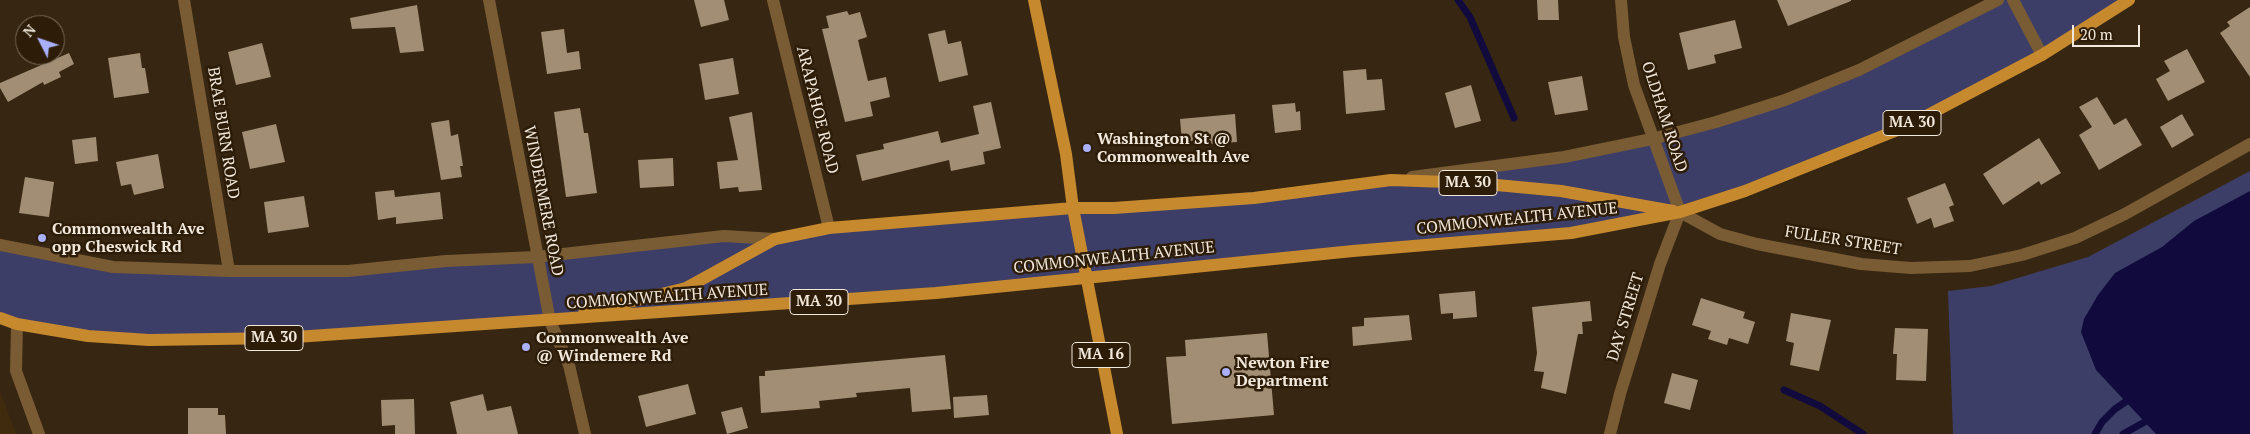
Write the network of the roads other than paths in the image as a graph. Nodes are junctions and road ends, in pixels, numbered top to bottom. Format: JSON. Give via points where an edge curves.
{"nodes":[{"id":1,"x":184,"y":0,"type":"edge"},
{"id":2,"x":489,"y":0,"type":"edge"},
{"id":3,"x":773,"y":0,"type":"edge"},
{"id":4,"x":1034,"y":0,"type":"edge"},
{"id":5,"x":1621,"y":0,"type":"edge"},
{"id":6,"x":1998,"y":0,"type":"edge"},
{"id":7,"x":2013,"y":0,"type":"edge"},
{"id":8,"x":2129,"y":0,"type":"edge"},
{"id":9,"x":2042,"y":55,"type":"junction"},
{"id":10,"x":1652,"y":139,"type":"junction"},
{"id":11,"x":2250,"y":144,"type":"edge"},
{"id":12,"x":1391,"y":180,"type":"junction"},
{"id":13,"x":1073,"y":208,"type":"junction"},
{"id":14,"x":1680,"y":212,"type":"junction"},
{"id":15,"x":829,"y":228,"type":"junction"},
{"id":16,"x":774,"y":239,"type":"junction"},
{"id":17,"x":0,"y":245,"type":"edge"},
{"id":18,"x":536,"y":257,"type":"junction"},
{"id":19,"x":229,"y":272,"type":"junction"},
{"id":20,"x":1087,"y":276,"type":"junction"},
{"id":21,"x":0,"y":318,"type":"edge"},
{"id":22,"x":550,"y":321,"type":"junction"},
{"id":23,"x":17,"y":324,"type":"junction"},
{"id":24,"x":39,"y":434,"type":"edge"},
{"id":25,"x":585,"y":434,"type":"edge"},
{"id":26,"x":1117,"y":434,"type":"edge"},
{"id":27,"x":1610,"y":434,"type":"edge"}],
"edges":[{"from":1,"to":19,"type":"street","name":"BRAE BURN ROAD"},
{"from":2,"to":18,"type":"street","name":"WINDERMERE ROAD"},
{"from":3,"to":15,"type":"street","name":"ARAPAHOE ROAD"},
{"from":4,"to":13,"type":"main road","number":"MA 16","via":[[1066,154]]},
{"from":5,"to":10,"type":"street","name":"OLDHAM ROAD","via":[[1624,37],[1634,85]]},
{"from":6,"to":10,"type":"street","name":"COMMONWEALTH AVENUE","via":[[1859,70],[1785,100]]},
{"from":7,"to":9,"type":"street"},
{"from":8,"to":9,"type":"main road","name":"COMMONWEALTH AVENUE","number":"MA 30"},
{"from":9,"to":14,"type":"main road","name":"COMMONWEALTH AVENUE","number":"MA 30","via":[[1905,127]]},
{"from":10,"to":12,"type":"street","name":"COMMONWEALTH AVENUE","via":[[1564,157]]},
{"from":10,"to":14,"type":"street","name":"OLDHAM ROAD"},
{"from":11,"to":14,"type":"street","name":"FULLER STREET","via":[[2125,214],[2074,238],[2022,255],[1970,266],[1911,268],[1842,260],[1720,234]]},
{"from":12,"to":13,"type":"main road","name":"COMMONWEALTH AVENUE","number":"MA 30","via":[[1254,198]]},
{"from":12,"to":14,"type":"main road","name":"COMMONWEALTH AVENUE","number":"MA 30","via":[[1561,190]]},
{"from":13,"to":15,"type":"main road","name":"COMMONWEALTH AVENUE","number":"MA 30"},
{"from":13,"to":20,"type":"main road","number":"MA 16"},
{"from":14,"to":20,"type":"main road","name":"COMMONWEALTH AVENUE","number":"MA 30","via":[[1571,233]]},
{"from":14,"to":27,"type":"street","name":"DAY STREET","via":[[1660,264]]},
{"from":15,"to":16,"type":"main road","name":"COMMONWEALTH AVENUE","number":"MA 30"},
{"from":16,"to":18,"type":"street","name":"COMMONWEALTH AVENUE","via":[[724,236]]},
{"from":16,"to":22,"type":"main road","name":"COMMONWEALTH AVENUE","number":"MA 30","via":[[686,288]]},
{"from":17,"to":19,"type":"street","name":"COMMONWEALTH AVENUE","via":[[113,267]]},
{"from":18,"to":19,"type":"street","name":"COMMONWEALTH AVENUE","via":[[348,270]]},
{"from":18,"to":22,"type":"street","name":"WINDERMERE ROAD"},
{"from":20,"to":22,"type":"main road","name":"COMMONWEALTH AVENUE","number":"MA 30","via":[[936,293]]},
{"from":20,"to":26,"type":"main road","number":"MA 16"},
{"from":21,"to":23,"type":"main road","name":"COMMONWEALTH AVENUE","number":"MA 30"},
{"from":22,"to":23,"type":"main road","name":"COMMONWEALTH AVENUE","number":"MA 30","via":[[281,338],[149,340],[88,336]]},
{"from":22,"to":25,"type":"street","name":"WINDERMERE ROAD","via":[[569,365]]},
{"from":23,"to":24,"type":"street","via":[[16,371]]}]}
